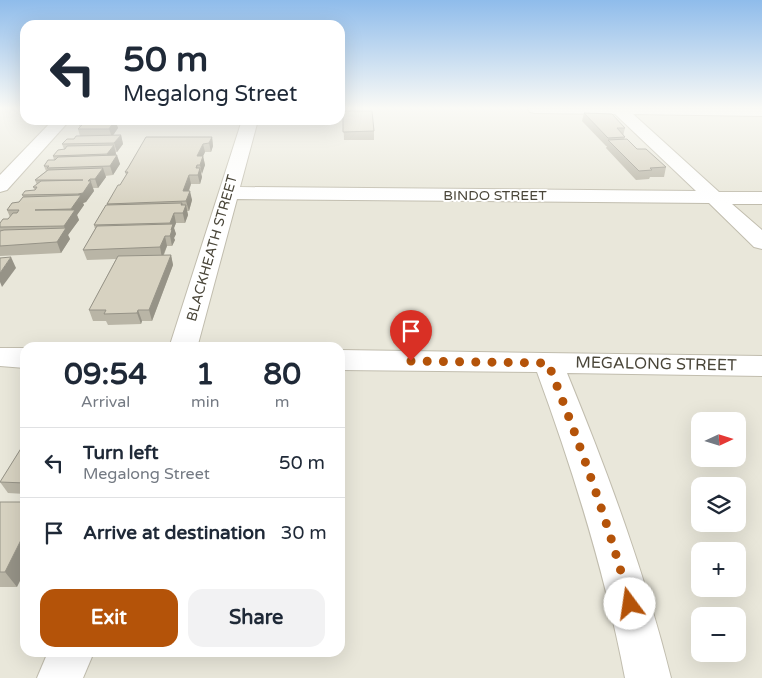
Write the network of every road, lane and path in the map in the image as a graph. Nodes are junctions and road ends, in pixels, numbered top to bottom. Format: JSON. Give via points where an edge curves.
{"nodes":[{"id":1,"x":43,"y":141,"type":"edge"},
{"id":2,"x":243,"y":141,"type":"edge"},
{"id":3,"x":652,"y":141,"type":"edge"},
{"id":4,"x":0,"y":186,"type":"edge"},
{"id":5,"x":227,"y":193,"type":"junction"},
{"id":6,"x":714,"y":197,"type":"junction"},
{"id":7,"x":762,"y":198,"type":"edge"},
{"id":8,"x":762,"y":242,"type":"edge"},
{"id":9,"x":185,"y":342,"type":"edge"},
{"id":10,"x":0,"y":357,"type":"edge"},
{"id":11,"x":20,"y":358,"type":"edge"},
{"id":12,"x":345,"y":360,"type":"edge"},
{"id":13,"x":548,"y":363,"type":"junction"},
{"id":14,"x":762,"y":366,"type":"edge"},
{"id":15,"x":70,"y":657,"type":"edge"},
{"id":16,"x":60,"y":678,"type":"edge"},
{"id":17,"x":648,"y":678,"type":"edge"}],
"edges":[{"from":1,"to":4,"type":"street"},
{"from":2,"to":5,"type":"street","name":"BLACKHEATH STREET"},
{"from":3,"to":6,"type":"street"},
{"from":5,"to":6,"type":"street","name":"BINDO STREET"},
{"from":5,"to":9,"type":"street","name":"BLACKHEATH STREET"},
{"from":6,"to":7,"type":"street","name":"BINDO STREET"},
{"from":6,"to":8,"type":"street"},
{"from":10,"to":11,"type":"street"},
{"from":12,"to":13,"type":"street","name":"MEGALONG STREET"},
{"from":13,"to":14,"type":"street","name":"MEGALONG STREET"},
{"from":13,"to":17,"type":"street","via":[[582,450],[616,552]]},
{"from":15,"to":16,"type":"street"}]}
